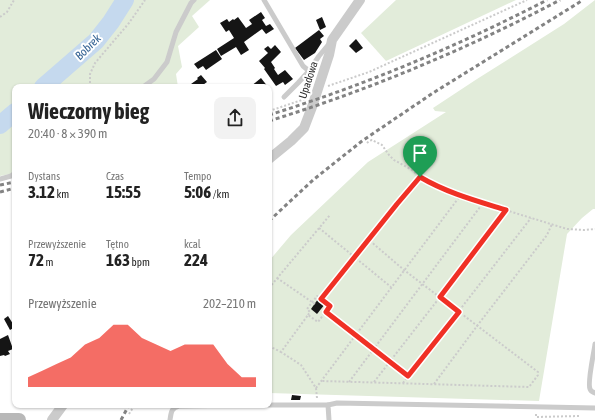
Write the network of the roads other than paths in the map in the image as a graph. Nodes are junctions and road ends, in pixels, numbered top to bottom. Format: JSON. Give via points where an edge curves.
{"nodes":[{"id":1,"x":194,"y":0,"type":"edge"},
{"id":2,"x":264,"y":0,"type":"edge"},
{"id":3,"x":360,"y":0,"type":"edge"},
{"id":4,"x":332,"y":40,"type":"junction"},
{"id":5,"x":309,"y":71,"type":"junction"},
{"id":6,"x":147,"y":84,"type":"edge"},
{"id":7,"x":284,"y":97,"type":"dead end"},
{"id":8,"x":272,"y":157,"type":"edge"},
{"id":9,"x":12,"y":175,"type":"edge"},
{"id":10,"x":0,"y":179,"type":"edge"},
{"id":11,"x":595,"y":344,"type":"edge"},
{"id":12,"x":595,"y":393,"type":"edge"},
{"id":13,"x":272,"y":405,"type":"edge"},
{"id":14,"x":328,"y":405,"type":"junction"},
{"id":15,"x":61,"y":408,"type":"edge"},
{"id":16,"x":174,"y":408,"type":"edge"},
{"id":17,"x":595,"y":408,"type":"edge"},
{"id":18,"x":0,"y":420,"type":"edge"},
{"id":19,"x":19,"y":420,"type":"edge"},
{"id":20,"x":52,"y":420,"type":"edge"},
{"id":21,"x":170,"y":420,"type":"edge"},
{"id":22,"x":329,"y":420,"type":"edge"}],
"edges":[{"from":1,"to":6,"type":"lane","via":[[176,32],[167,62]]},
{"from":2,"to":5,"type":"lane","via":[[303,66]]},
{"from":3,"to":4,"type":"street","name":"Upadowa"},
{"from":4,"to":5,"type":"lane"},
{"from":4,"to":8,"type":"street","name":"Upadowa","via":[[304,128]]},
{"from":5,"to":7,"type":"lane"},
{"from":9,"to":10,"type":"lane"},
{"from":11,"to":12,"type":"lane","via":[[589,382],[590,389]]},
{"from":13,"to":14,"type":"lane"},
{"from":14,"to":17,"type":"lane","via":[[337,403]]},
{"from":14,"to":22,"type":"lane"},
{"from":15,"to":20,"type":"street"},
{"from":16,"to":21,"type":"lane"},
{"from":18,"to":19,"type":"street"}]}
